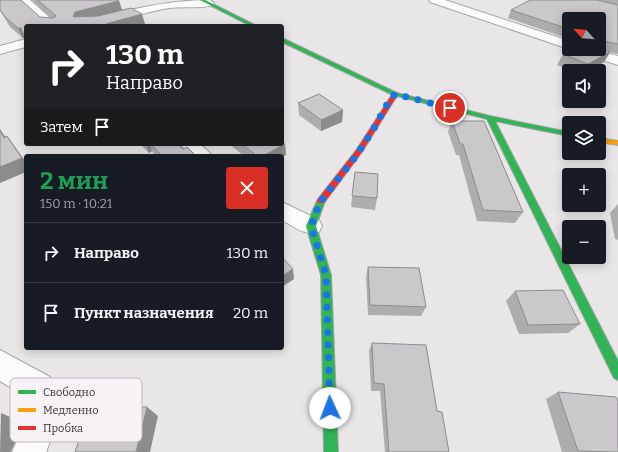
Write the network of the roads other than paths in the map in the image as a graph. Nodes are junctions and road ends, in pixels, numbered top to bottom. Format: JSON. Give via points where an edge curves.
{"nodes":[{"id":1,"x":23,"y":0,"type":"edge"},
{"id":2,"x":434,"y":0,"type":"edge"},
{"id":3,"x":205,"y":2,"type":"edge"},
{"id":4,"x":128,"y":3,"type":"dead end"},
{"id":5,"x":148,"y":9,"type":"junction"},
{"id":6,"x":51,"y":24,"type":"edge"},
{"id":7,"x":92,"y":24,"type":"edge"},
{"id":8,"x":250,"y":24,"type":"edge"},
{"id":9,"x":284,"y":41,"type":"edge"},
{"id":10,"x":24,"y":43,"type":"edge"},
{"id":11,"x":562,"y":43,"type":"edge"},
{"id":12,"x":0,"y":50,"type":"edge"},
{"id":13,"x":603,"y":56,"type":"edge"},
{"id":14,"x":618,"y":61,"type":"edge"},
{"id":15,"x":395,"y":94,"type":"junction"},
{"id":16,"x":490,"y":118,"type":"junction"},
{"id":17,"x":562,"y":133,"type":"edge"},
{"id":18,"x":606,"y":141,"type":"edge"},
{"id":19,"x":618,"y":143,"type":"edge"},
{"id":20,"x":192,"y":146,"type":"edge"},
{"id":21,"x":202,"y":154,"type":"edge"},
{"id":22,"x":284,"y":211,"type":"edge"},
{"id":23,"x":311,"y":226,"type":"junction"},
{"id":24,"x":0,"y":364,"type":"edge"},
{"id":25,"x":618,"y":374,"type":"edge"},
{"id":26,"x":23,"y":378,"type":"edge"},
{"id":27,"x":33,"y":442,"type":"edge"},
{"id":28,"x":29,"y":452,"type":"edge"},
{"id":29,"x":331,"y":452,"type":"edge"}],
"edges":[{"from":1,"to":6,"type":"street"},
{"from":2,"to":11,"type":"street"},
{"from":3,"to":5,"type":"street"},
{"from":3,"to":8,"type":"street"},
{"from":4,"to":5,"type":"street"},
{"from":5,"to":7,"type":"street"},
{"from":9,"to":15,"type":"street"},
{"from":10,"to":12,"type":"street"},
{"from":13,"to":14,"type":"street"},
{"from":15,"to":16,"type":"street"},
{"from":15,"to":23,"type":"street","via":[[353,160],[320,202]]},
{"from":16,"to":17,"type":"street"},
{"from":16,"to":25,"type":"street"},
{"from":18,"to":19,"type":"street"},
{"from":20,"to":21,"type":"street"},
{"from":22,"to":23,"type":"street"},
{"from":23,"to":29,"type":"street","via":[[326,275]]},
{"from":24,"to":26,"type":"street"},
{"from":27,"to":28,"type":"street"}]}
